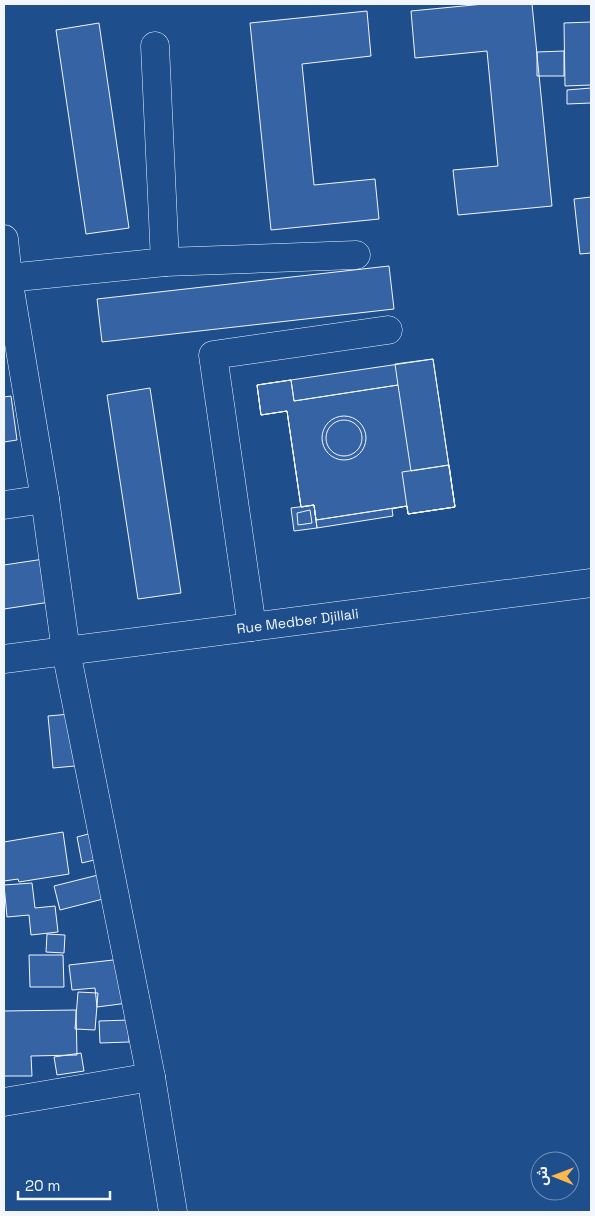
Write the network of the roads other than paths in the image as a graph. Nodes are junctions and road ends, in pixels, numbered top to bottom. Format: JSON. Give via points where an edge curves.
{"nodes":[{"id":1,"x":156,"y":46,"type":"dead end"},
{"id":2,"x":4,"y":238,"type":"edge"},
{"id":3,"x":356,"y":255,"type":"dead end"},
{"id":4,"x":166,"y":262,"type":"junction"},
{"id":5,"x":8,"y":278,"type":"junction"},
{"id":6,"x":388,"y":330,"type":"dead end"},
{"id":7,"x":14,"y":382,"type":"edge"},
{"id":8,"x":45,"y":499,"type":"junction"},
{"id":9,"x":4,"y":505,"type":"edge"},
{"id":10,"x":591,"y":583,"type":"edge"},
{"id":11,"x":252,"y":627,"type":"junction"},
{"id":12,"x":66,"y":651,"type":"junction"},
{"id":13,"x":4,"y":659,"type":"edge"},
{"id":14,"x":151,"y":1077,"type":"junction"},
{"id":15,"x":4,"y":1102,"type":"edge"},
{"id":16,"x":173,"y":1212,"type":"edge"}],
"edges":[{"from":1,"to":4,"type":"street"},
{"from":2,"to":5,"type":"street"},
{"from":3,"to":4,"type":"street"},
{"from":4,"to":5,"type":"street"},
{"from":5,"to":7,"type":"street"},
{"from":6,"to":11,"type":"street","via":[[213,355]]},
{"from":7,"to":8,"type":"street"},
{"from":8,"to":9,"type":"street"},
{"from":8,"to":12,"type":"street"},
{"from":10,"to":11,"type":"street","name":"Rue Medber Djillali"},
{"from":11,"to":12,"type":"street","name":"Rue Medber Djillali"},
{"from":12,"to":13,"type":"street","name":"Rue Medber Djillali"},
{"from":12,"to":14,"type":"street"},
{"from":14,"to":15,"type":"street"},
{"from":14,"to":16,"type":"street"}]}
